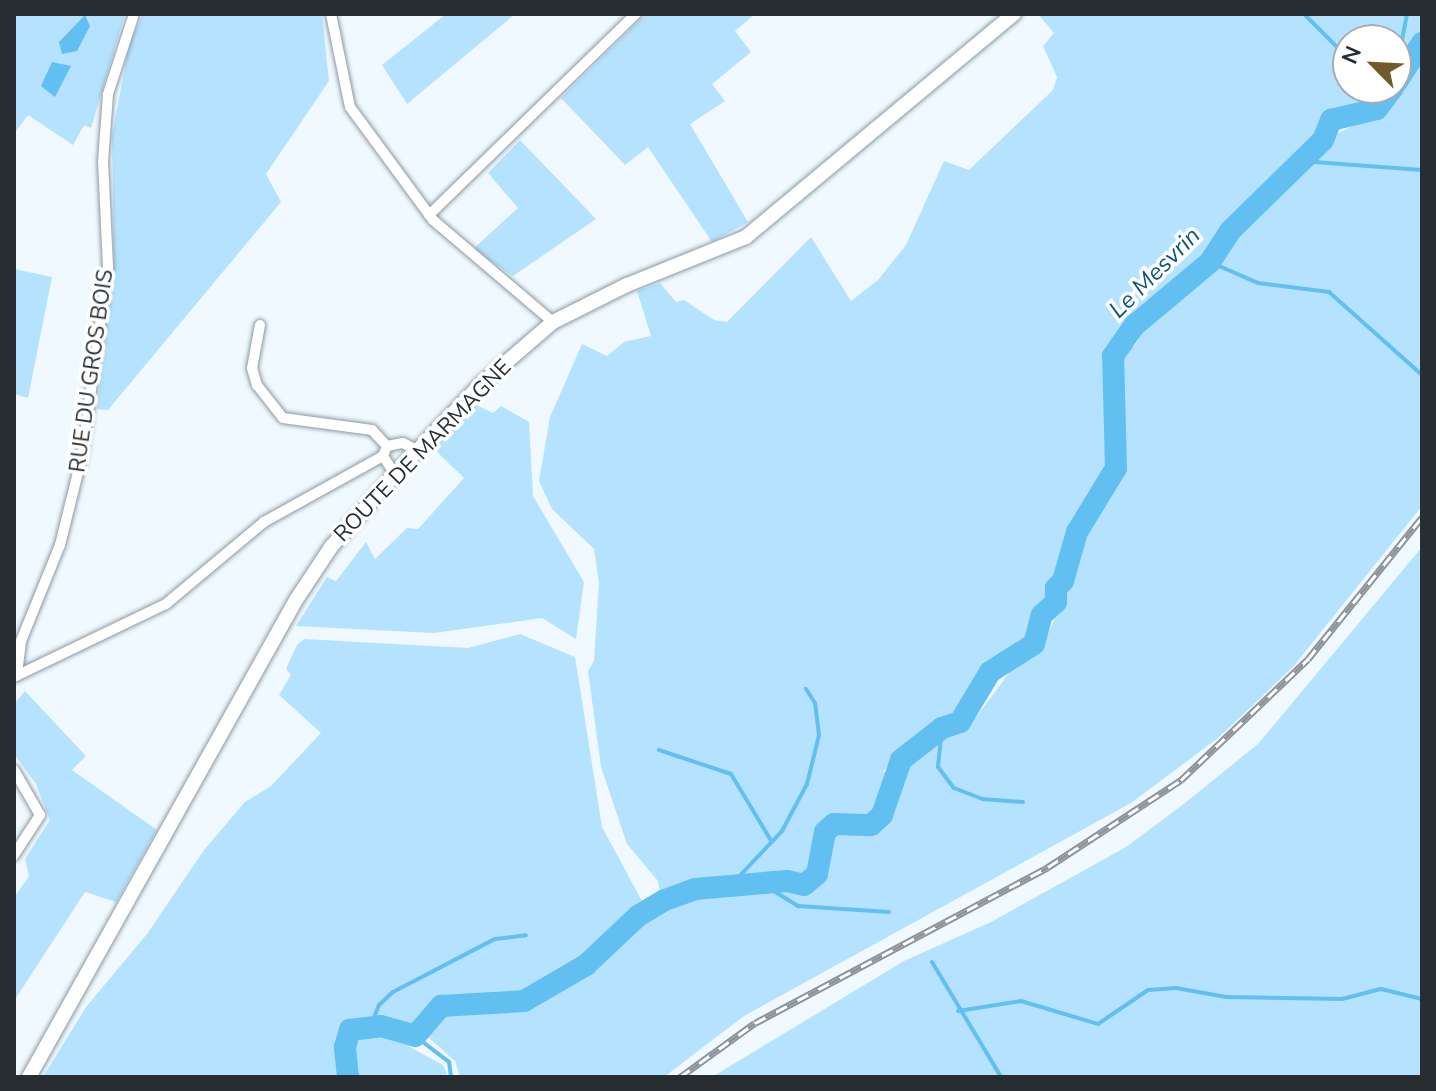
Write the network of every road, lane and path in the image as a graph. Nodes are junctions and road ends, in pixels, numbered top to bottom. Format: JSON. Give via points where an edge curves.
{"nodes":[{"id":1,"x":134,"y":14,"type":"edge"},
{"id":2,"x":331,"y":14,"type":"edge"},
{"id":3,"x":636,"y":14,"type":"edge"},
{"id":4,"x":1014,"y":14,"type":"edge"},
{"id":5,"x":429,"y":215,"type":"junction"},
{"id":6,"x":553,"y":322,"type":"junction"},
{"id":7,"x":260,"y":325,"type":"dead end"},
{"id":8,"x":385,"y":451,"type":"junction"},
{"id":9,"x":418,"y":451,"type":"junction"},
{"id":10,"x":395,"y":474,"type":"junction"},
{"id":11,"x":15,"y":676,"type":"edge"},
{"id":12,"x":14,"y":770,"type":"edge"},
{"id":13,"x":14,"y":855,"type":"edge"},
{"id":14,"x":29,"y":1077,"type":"edge"}],
"edges":[{"from":1,"to":11,"type":"street","name":"RUE DU GROS BOIS","via":[[108,94],[103,162],[108,267],[82,456],[60,545],[21,641]]},
{"from":2,"to":5,"type":"street","via":[[350,107]]},
{"from":3,"to":5,"type":"street"},
{"from":4,"to":6,"type":"main road","name":"ROUTE DE MARMAGNE","via":[[746,237]]},
{"from":5,"to":6,"type":"street"},
{"from":6,"to":9,"type":"main road","name":"ROUTE DE MARMAGNE","via":[[480,385]]},
{"from":7,"to":8,"type":"street","via":[[252,368],[257,385],[283,418],[372,430]]},
{"from":8,"to":9,"type":"street","via":[[403,443]]},
{"from":8,"to":10,"type":"street"},
{"from":8,"to":11,"type":"street","via":[[264,522],[166,604]]},
{"from":9,"to":10,"type":"main road","name":"ROUTE DE MARMAGNE"},
{"from":10,"to":14,"type":"main road","name":"ROUTE DE MARMAGNE","via":[[331,547],[296,600]]},
{"from":12,"to":13,"type":"street","via":[[40,815]]}]}
